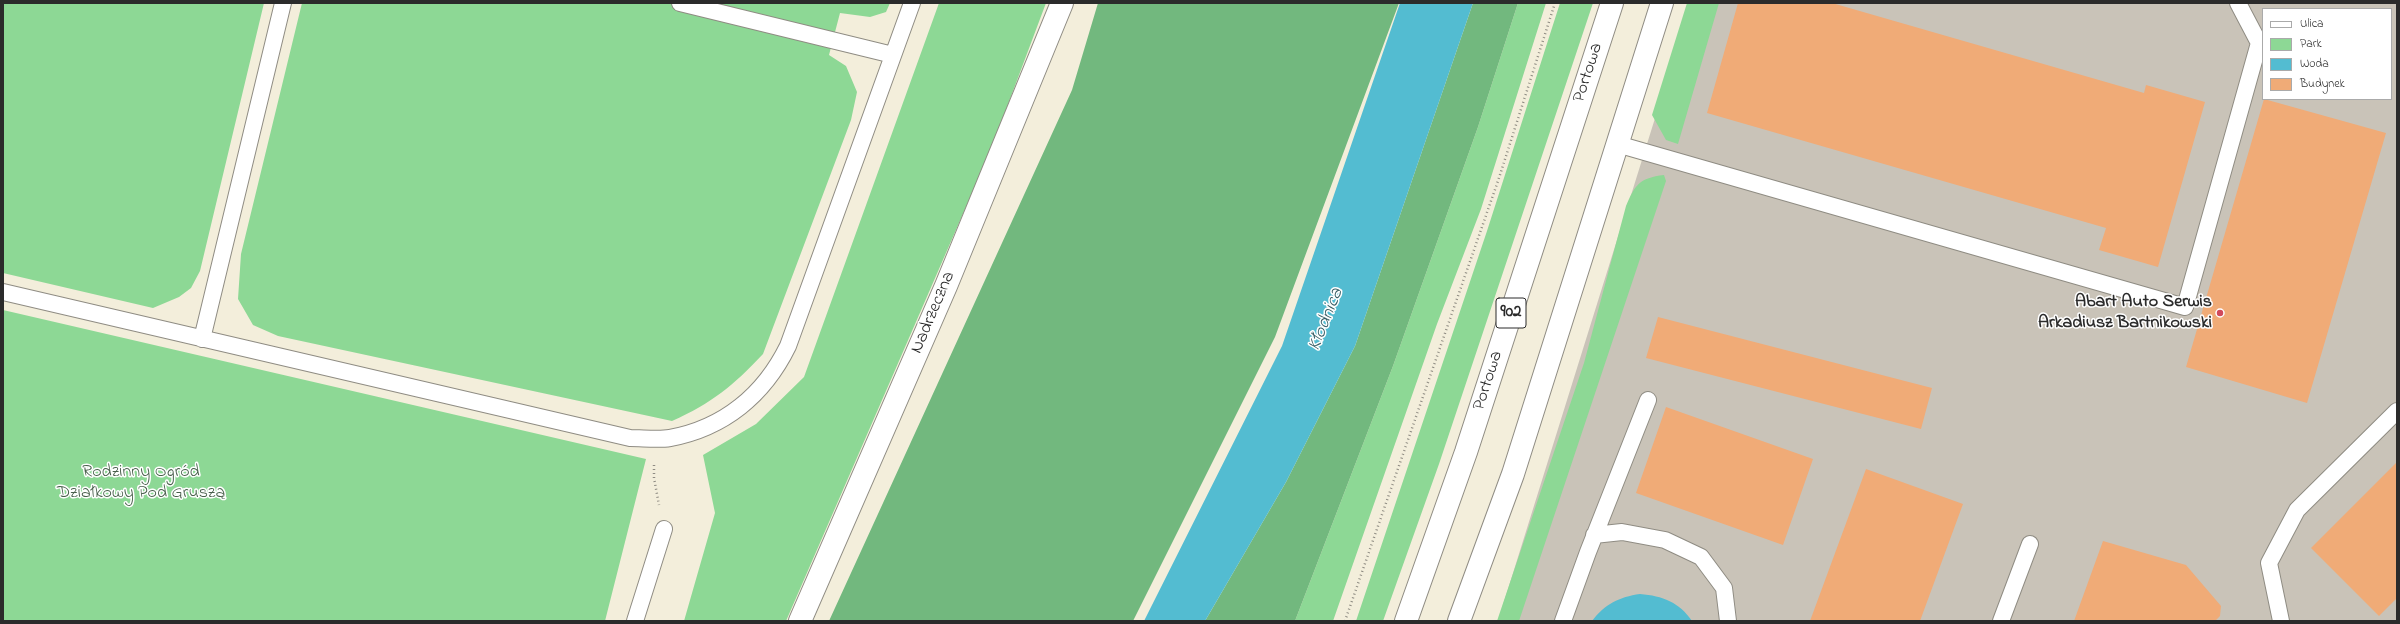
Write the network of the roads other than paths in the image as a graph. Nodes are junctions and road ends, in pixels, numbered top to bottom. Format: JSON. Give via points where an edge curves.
{"nodes":[{"id":1,"x":283,"y":3,"type":"edge"},
{"id":2,"x":680,"y":3,"type":"edge"},
{"id":3,"x":912,"y":3,"type":"edge"},
{"id":4,"x":1062,"y":3,"type":"edge"},
{"id":5,"x":1612,"y":3,"type":"edge"},
{"id":6,"x":1662,"y":3,"type":"edge"},
{"id":7,"x":2238,"y":3,"type":"edge"},
{"id":8,"x":893,"y":55,"type":"junction"},
{"id":9,"x":1618,"y":144,"type":"junction"},
{"id":10,"x":3,"y":292,"type":"edge"},
{"id":11,"x":202,"y":338,"type":"junction"},
{"id":12,"x":1648,"y":400,"type":"dead end"},
{"id":13,"x":2397,"y":411,"type":"edge"},
{"id":14,"x":664,"y":529,"type":"dead end"},
{"id":15,"x":1594,"y":535,"type":"junction"},
{"id":16,"x":2030,"y":544,"type":"dead end"},
{"id":17,"x":635,"y":621,"type":"edge"},
{"id":18,"x":800,"y":621,"type":"edge"},
{"id":19,"x":1406,"y":621,"type":"edge"},
{"id":20,"x":1459,"y":621,"type":"edge"},
{"id":21,"x":1563,"y":621,"type":"edge"},
{"id":22,"x":1728,"y":621,"type":"edge"},
{"id":23,"x":2001,"y":621,"type":"edge"},
{"id":24,"x":2281,"y":621,"type":"edge"}],
"edges":[{"from":1,"to":11,"type":"lane"},
{"from":2,"to":8,"type":"lane"},
{"from":3,"to":8,"type":"lane"},
{"from":4,"to":18,"type":"main road","name":"Nadrzeczna","via":[[946,286]]},
{"from":5,"to":19,"type":"main road","name":"Portowa","number":"902","via":[[1466,452]]},
{"from":6,"to":9,"type":"main road"},
{"from":7,"to":9,"type":"lane","via":[[2259,43],[2185,307]]},
{"from":8,"to":11,"type":"lane","via":[[788,346],[777,367],[754,397],[729,417],[698,431],[669,438],[630,438]]},
{"from":9,"to":20,"type":"main road","via":[[1513,474]]},
{"from":10,"to":11,"type":"lane"},
{"from":12,"to":15,"type":"lane"},
{"from":13,"to":24,"type":"lane","via":[[2297,510],[2269,563]]},
{"from":14,"to":17,"type":"lane"},
{"from":15,"to":21,"type":"lane"},
{"from":15,"to":22,"type":"lane","via":[[1622,532],[1665,540],[1701,557],[1724,588]]},
{"from":16,"to":23,"type":"lane"}]}
